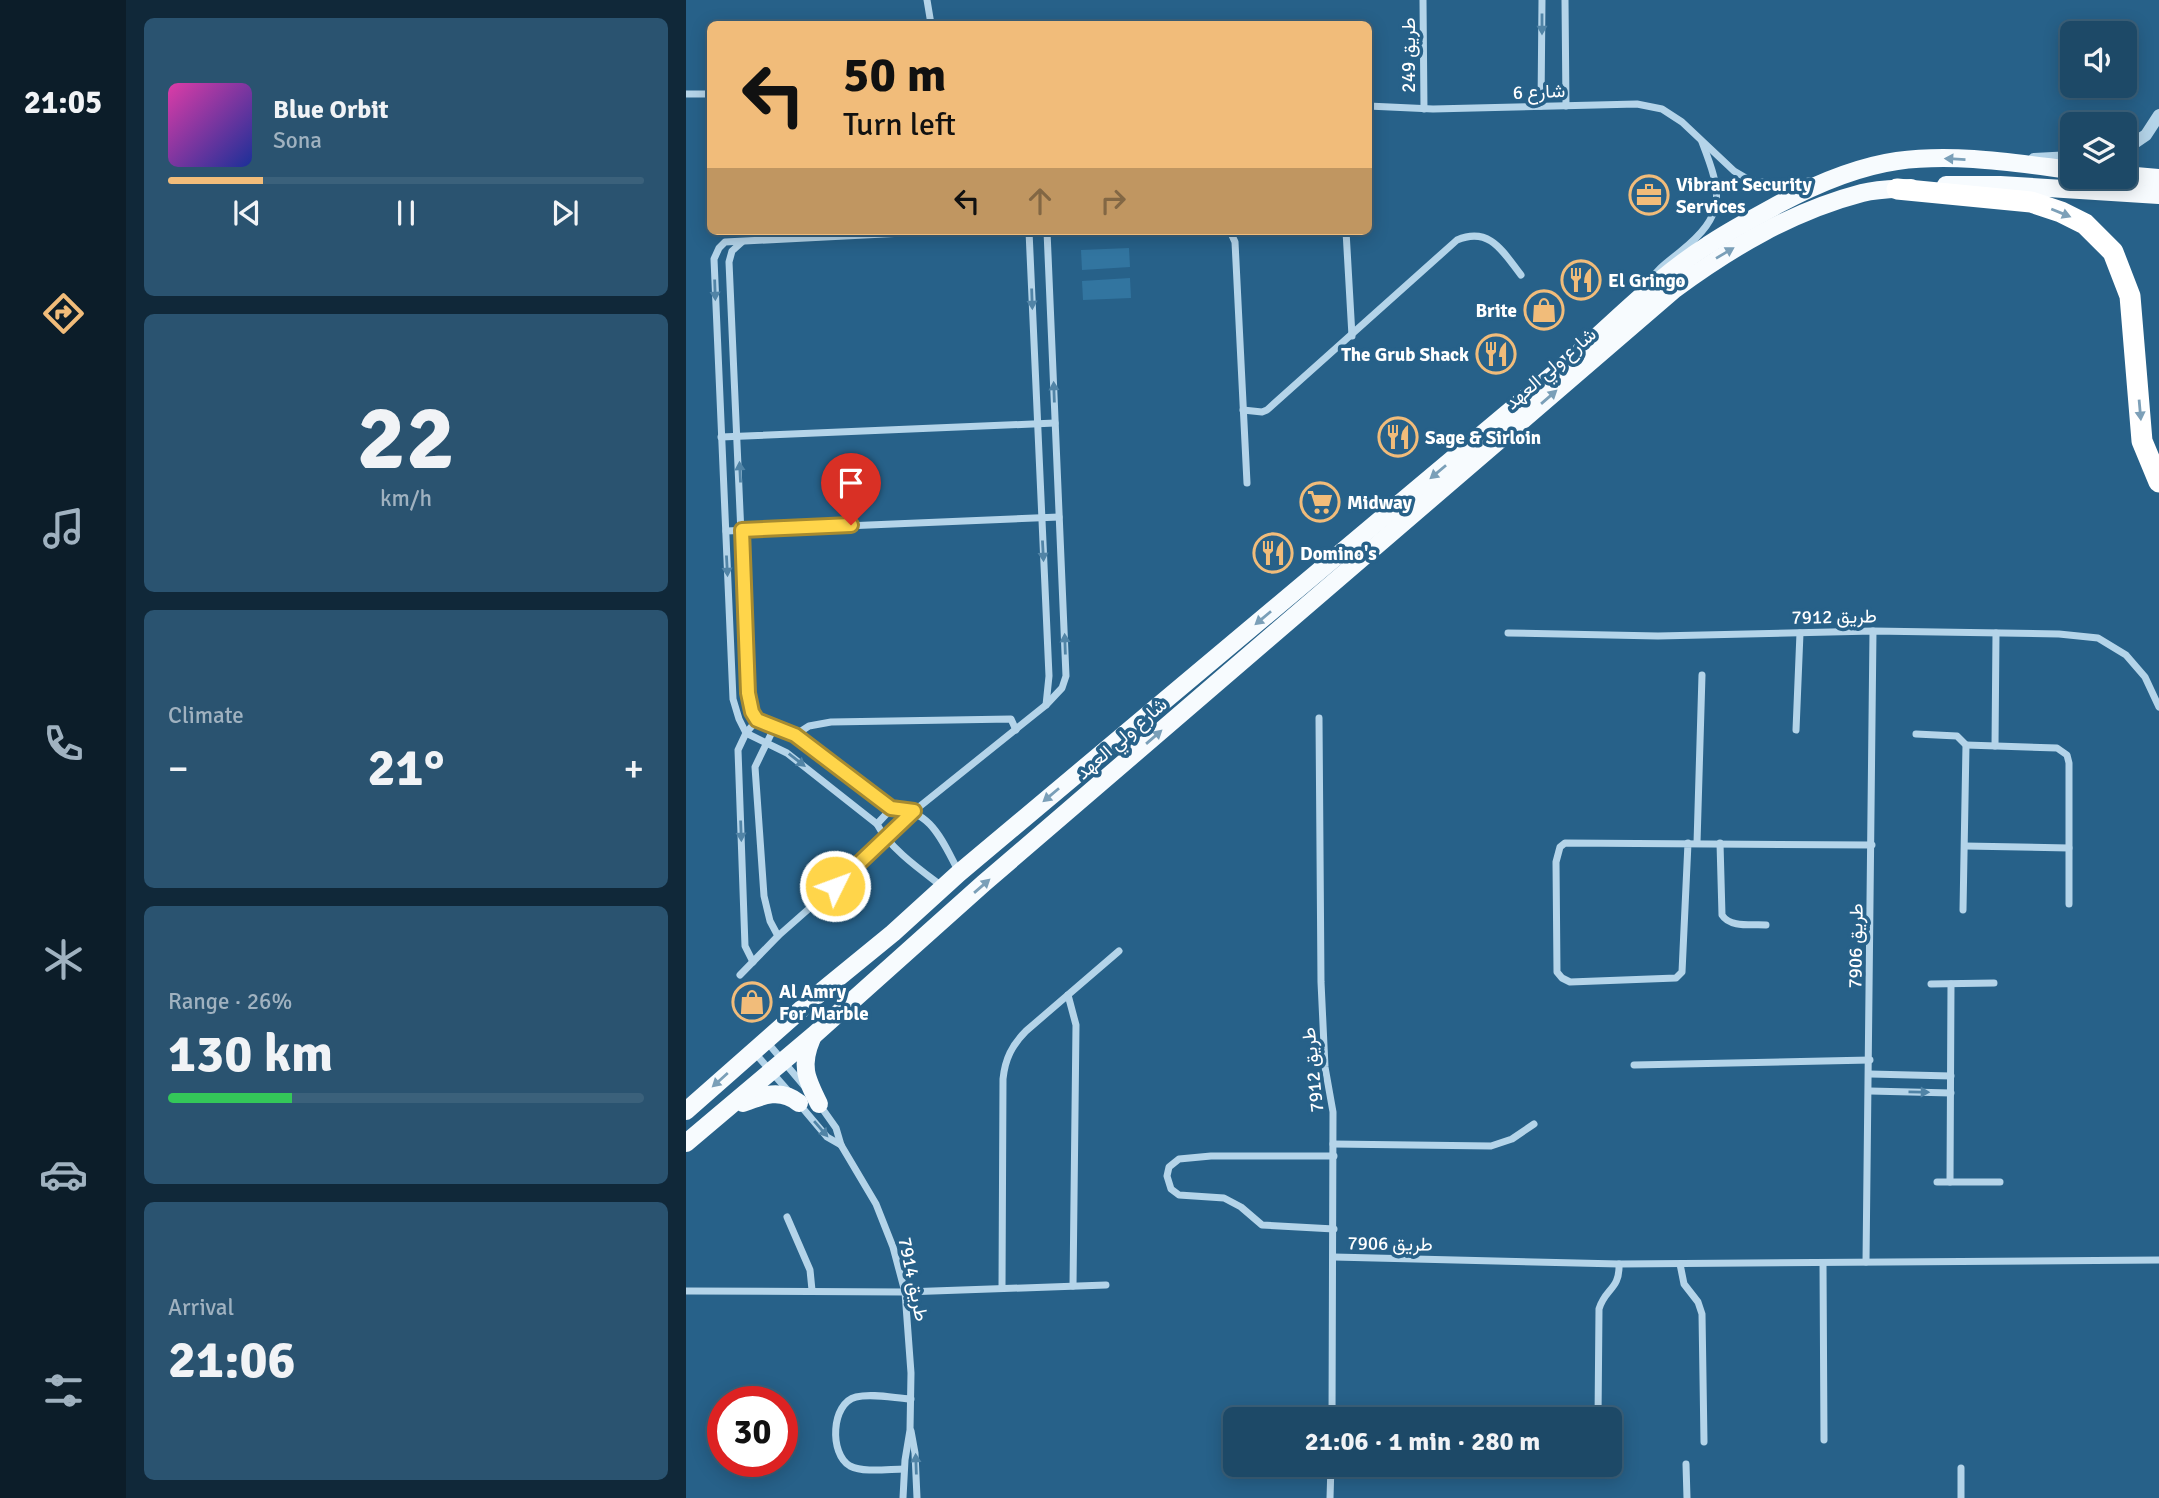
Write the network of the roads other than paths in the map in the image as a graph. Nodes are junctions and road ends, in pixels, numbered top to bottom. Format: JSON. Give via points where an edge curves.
{"nodes":[{"id":1,"x":927,"y":0,"type":"edge"},
{"id":2,"x":1423,"y":0,"type":"edge"},
{"id":3,"x":1542,"y":0,"type":"edge"},
{"id":4,"x":1565,"y":0,"type":"edge"},
{"id":5,"x":930,"y":21,"type":"edge"},
{"id":6,"x":686,"y":94,"type":"edge"},
{"id":7,"x":707,"y":94,"type":"edge"},
{"id":8,"x":1372,"y":106,"type":"edge"},
{"id":9,"x":1541,"y":106,"type":"junction"},
{"id":10,"x":1566,"y":106,"type":"junction"},
{"id":11,"x":1424,"y":109,"type":"junction"},
{"id":12,"x":2159,"y":115,"type":"edge"},
{"id":13,"x":1701,"y":138,"type":"junction"},
{"id":14,"x":2137,"y":141,"type":"edge"},
{"id":15,"x":2060,"y":158,"type":"edge"},
{"id":16,"x":2004,"y":162,"type":"junction"},
{"id":17,"x":2060,"y":169,"type":"edge"},
{"id":18,"x":1851,"y":172,"type":"junction"},
{"id":19,"x":2137,"y":176,"type":"edge"},
{"id":20,"x":2159,"y":178,"type":"edge"},
{"id":21,"x":1898,"y":189,"type":"junction"},
{"id":22,"x":2159,"y":195,"type":"edge"},
{"id":23,"x":870,"y":235,"type":"edge"},
{"id":24,"x":1029,"y":235,"type":"edge"},
{"id":25,"x":1047,"y":235,"type":"edge"},
{"id":26,"x":1232,"y":235,"type":"edge"},
{"id":27,"x":1346,"y":235,"type":"edge"},
{"id":28,"x":742,"y":242,"type":"junction"},
{"id":29,"x":1521,"y":275,"type":"dead end"},
{"id":30,"x":1637,"y":301,"type":"junction"},
{"id":31,"x":1352,"y":336,"type":"junction"},
{"id":32,"x":1243,"y":410,"type":"junction"},
{"id":33,"x":1055,"y":423,"type":"junction"},
{"id":34,"x":1037,"y":424,"type":"junction"},
{"id":35,"x":738,"y":437,"type":"junction"},
{"id":36,"x":721,"y":438,"type":"junction"},
{"id":37,"x":2159,"y":482,"type":"edge"},
{"id":38,"x":1247,"y":483,"type":"dead end"},
{"id":39,"x":1059,"y":517,"type":"junction"},
{"id":40,"x":1041,"y":518,"type":"junction"},
{"id":41,"x":742,"y":530,"type":"junction"},
{"id":42,"x":726,"y":531,"type":"junction"},
{"id":43,"x":1873,"y":631,"type":"junction"},
{"id":44,"x":1508,"y":633,"type":"dead end"},
{"id":45,"x":1800,"y":633,"type":"junction"},
{"id":46,"x":1996,"y":633,"type":"junction"},
{"id":47,"x":1702,"y":675,"type":"dead end"},
{"id":48,"x":1046,"y":705,"type":"junction"},
{"id":49,"x":2159,"y":707,"type":"edge"},
{"id":50,"x":1319,"y":718,"type":"dead end"},
{"id":51,"x":757,"y":720,"type":"junction"},
{"id":52,"x":774,"y":728,"type":"junction"},
{"id":53,"x":1016,"y":730,"type":"junction"},
{"id":54,"x":1796,"y":730,"type":"dead end"},
{"id":55,"x":746,"y":733,"type":"junction"},
{"id":56,"x":1916,"y":734,"type":"dead end"},
{"id":57,"x":795,"y":735,"type":"junction"},
{"id":58,"x":767,"y":743,"type":"junction"},
{"id":59,"x":1966,"y":745,"type":"junction"},
{"id":60,"x":1994,"y":746,"type":"junction"},
{"id":61,"x":891,"y":808,"type":"junction"},
{"id":62,"x":914,"y":811,"type":"junction"},
{"id":63,"x":877,"y":824,"type":"junction"},
{"id":64,"x":887,"y":838,"type":"junction"},
{"id":65,"x":1720,"y":843,"type":"junction"},
{"id":66,"x":1692,"y":844,"type":"junction"},
{"id":67,"x":1872,"y":845,"type":"junction"},
{"id":68,"x":1965,"y":846,"type":"junction"},
{"id":69,"x":2069,"y":848,"type":"junction"},
{"id":70,"x":959,"y":873,"type":"junction"},
{"id":71,"x":945,"y":888,"type":"junction"},
{"id":72,"x":2069,"y":904,"type":"dead end"},
{"id":73,"x":1963,"y":910,"type":"dead end"},
{"id":74,"x":1766,"y":925,"type":"dead end"},
{"id":75,"x":779,"y":936,"type":"junction"},
{"id":76,"x":1119,"y":951,"type":"dead end"},
{"id":77,"x":753,"y":962,"type":"junction"},
{"id":78,"x":740,"y":975,"type":"dead end"},
{"id":79,"x":1994,"y":983,"type":"dead end"},
{"id":80,"x":1931,"y":984,"type":"dead end"},
{"id":81,"x":1951,"y":984,"type":"junction"},
{"id":82,"x":870,"y":985,"type":"junction"},
{"id":83,"x":1068,"y":995,"type":"junction"},
{"id":84,"x":814,"y":1035,"type":"junction"},
{"id":85,"x":759,"y":1045,"type":"junction"},
{"id":86,"x":1870,"y":1060,"type":"junction"},
{"id":87,"x":1634,"y":1065,"type":"dead end"},
{"id":88,"x":778,"y":1066,"type":"junction"},
{"id":89,"x":1870,"y":1074,"type":"junction"},
{"id":90,"x":1951,"y":1076,"type":"junction"},
{"id":91,"x":1870,"y":1091,"type":"junction"},
{"id":92,"x":1951,"y":1093,"type":"junction"},
{"id":93,"x":799,"y":1103,"type":"junction"},
{"id":94,"x":819,"y":1104,"type":"junction"},
{"id":95,"x":730,"y":1108,"type":"junction"},
{"id":96,"x":686,"y":1111,"type":"edge"},
{"id":97,"x":1534,"y":1124,"type":"dead end"},
{"id":98,"x":686,"y":1143,"type":"edge"},
{"id":99,"x":1334,"y":1144,"type":"junction"},
{"id":100,"x":842,"y":1145,"type":"junction"},
{"id":101,"x":1334,"y":1156,"type":"junction"},
{"id":102,"x":1937,"y":1182,"type":"dead end"},
{"id":103,"x":1950,"y":1182,"type":"junction"},
{"id":104,"x":2000,"y":1182,"type":"dead end"},
{"id":105,"x":787,"y":1217,"type":"dead end"},
{"id":106,"x":1334,"y":1229,"type":"junction"},
{"id":107,"x":1334,"y":1257,"type":"junction"},
{"id":108,"x":2159,"y":1259,"type":"edge"},
{"id":109,"x":1866,"y":1262,"type":"junction"},
{"id":110,"x":1823,"y":1263,"type":"junction"},
{"id":111,"x":1619,"y":1264,"type":"junction"},
{"id":112,"x":1680,"y":1264,"type":"junction"},
{"id":113,"x":1105,"y":1285,"type":"dead end"},
{"id":114,"x":1073,"y":1286,"type":"junction"},
{"id":115,"x":1002,"y":1288,"type":"junction"},
{"id":116,"x":686,"y":1290,"type":"edge"},
{"id":117,"x":812,"y":1290,"type":"junction"},
{"id":118,"x":905,"y":1292,"type":"junction"},
{"id":119,"x":911,"y":1399,"type":"junction"},
{"id":120,"x":1332,"y":1407,"type":"edge"},
{"id":121,"x":1598,"y":1407,"type":"edge"},
{"id":122,"x":910,"y":1430,"type":"junction"},
{"id":123,"x":1824,"y":1440,"type":"dead end"},
{"id":124,"x":1704,"y":1442,"type":"dead end"},
{"id":125,"x":1686,"y":1464,"type":"dead end"},
{"id":126,"x":1961,"y":1468,"type":"dead end"},
{"id":127,"x":904,"y":1469,"type":"junction"},
{"id":128,"x":1331,"y":1477,"type":"edge"},
{"id":129,"x":903,"y":1498,"type":"edge"},
{"id":130,"x":917,"y":1498,"type":"edge"},
{"id":131,"x":1331,"y":1498,"type":"edge"},
{"id":132,"x":1688,"y":1498,"type":"edge"},
{"id":133,"x":1961,"y":1498,"type":"edge"}],
"edges":[{"from":1,"to":5,"type":"street"},
{"from":2,"to":11,"type":"street","name":"طريق 249"},
{"from":3,"to":9,"type":"street","one_way":true},
{"from":4,"to":10,"type":"street"},
{"from":6,"to":7,"type":"street"},
{"from":8,"to":11,"type":"street","name":"شارع 6"},
{"from":9,"to":10,"type":"street","name":"شارع 6"},
{"from":9,"to":11,"type":"street","name":"شارع 6"},
{"from":10,"to":13,"type":"street","name":"شارع 6","via":[[1619,103],[1662,109]]},
{"from":12,"to":14,"type":"street"},
{"from":13,"to":18,"type":"street","name":"شارع 6","via":[[1734,172],[1751,181],[1789,185]]},
{"from":13,"to":30,"type":"street","via":[[1715,175],[1713,218],[1700,236],[1654,273]]},
{"from":15,"to":16,"type":"street"},
{"from":16,"to":17,"type":"main road","name":"شارع ولي العهد"},
{"from":16,"to":18,"type":"main road","name":"شارع ولي العهد","one_way":true,"via":[[1944,158]]},
{"from":18,"to":30,"type":"main road","name":"شارع ولي العهد","via":[[1802,191],[1706,245]]},
{"from":19,"to":20,"type":"main road"},
{"from":21,"to":22,"type":"main road","name":"شارع ولي العهد","via":[[2000,185]]},
{"from":21,"to":37,"type":"highway","one_way":true,"via":[[2031,202],[2085,224],[2113,252],[2130,296],[2142,441]]},
{"from":82,"to":21,"type":"main road","name":"شارع ولي العهد","one_way":true,"via":[[1675,289],[1754,236],[1808,211],[1864,193]]},
{"from":23,"to":28,"type":"street"},
{"from":24,"to":34,"type":"street","one_way":true},
{"from":33,"to":25,"type":"street","one_way":true},
{"from":26,"to":32,"type":"street"},
{"from":27,"to":31,"type":"street"},
{"from":28,"to":35,"type":"street","via":[[729,262]]},
{"from":28,"to":36,"type":"street","one_way":true,"via":[[725,242],[714,259]]},
{"from":29,"to":31,"type":"street","via":[[1496,243],[1467,236],[1457,240]]},
{"from":30,"to":70,"type":"main road","name":"شارع ولي العهد","one_way":true},
{"from":31,"to":32,"type":"street","via":[[1267,410]]},
{"from":32,"to":38,"type":"street"},
{"from":33,"to":34,"type":"street"},
{"from":33,"to":39,"type":"street"},
{"from":34,"to":35,"type":"street"},
{"from":34,"to":40,"type":"street"},
{"from":35,"to":36,"type":"street"},
{"from":41,"to":35,"type":"street","one_way":true},
{"from":36,"to":42,"type":"street"},
{"from":39,"to":40,"type":"street"},
{"from":48,"to":39,"type":"street","one_way":true,"via":[[1062,688],[1066,676]]},
{"from":40,"to":41,"type":"street"},
{"from":40,"to":48,"type":"street","one_way":true,"via":[[1049,676]]},
{"from":41,"to":42,"type":"street"},
{"from":41,"to":51,"type":"street","via":[[748,693]]},
{"from":42,"to":55,"type":"street","one_way":true,"via":[[733,699]]},
{"from":43,"to":45,"type":"street","name":"طريق 7912"},
{"from":43,"to":46,"type":"street","name":"طريق 7912"},
{"from":43,"to":67,"type":"street","name":"طريق 7906"},
{"from":44,"to":45,"type":"street","name":"طريق 7912"},
{"from":45,"to":54,"type":"street"},
{"from":46,"to":49,"type":"street","name":"طريق 7912","via":[[2098,638],[2126,655],[2145,677]]},
{"from":46,"to":60,"type":"street"},
{"from":47,"to":66,"type":"street"},
{"from":48,"to":53,"type":"street"},
{"from":50,"to":99,"type":"street","name":"طريق 7912","via":[[1321,982]]},
{"from":51,"to":52,"type":"street"},
{"from":51,"to":55,"type":"street"},
{"from":52,"to":57,"type":"street"},
{"from":52,"to":58,"type":"street"},
{"from":53,"to":57,"type":"street","via":[[1011,719],[842,722],[809,726]]},
{"from":53,"to":62,"type":"street"},
{"from":55,"to":58,"type":"street"},
{"from":55,"to":77,"type":"street","one_way":true,"via":[[738,750],[745,946]]},
{"from":56,"to":59,"type":"street","via":[[1958,736]]},
{"from":57,"to":61,"type":"street"},
{"from":58,"to":63,"type":"street","one_way":true,"via":[[787,752]]},
{"from":58,"to":75,"type":"street","via":[[755,766],[764,896]]},
{"from":59,"to":60,"type":"street"},
{"from":59,"to":68,"type":"street"},
{"from":60,"to":69,"type":"street","via":[[2057,748],[2067,755]]},
{"from":61,"to":62,"type":"street"},
{"from":61,"to":63,"type":"street"},
{"from":62,"to":64,"type":"street"},
{"from":62,"to":70,"type":"street","via":[[929,823]]},
{"from":63,"to":64,"type":"street"},
{"from":64,"to":71,"type":"street"},
{"from":64,"to":75,"type":"street"},
{"from":65,"to":66,"type":"street"},
{"from":65,"to":67,"type":"street"},
{"from":65,"to":74,"type":"street","via":[[1722,915],[1732,923]]},
{"from":66,"to":66,"type":"street","via":[[1565,843],[1560,847],[1556,862],[1557,972],[1562,978],[1570,982],[1675,978],[1682,972]]},
{"from":67,"to":86,"type":"street","name":"طريق 7906"},
{"from":68,"to":69,"type":"street"},
{"from":68,"to":73,"type":"street"},
{"from":69,"to":72,"type":"street"},
{"from":70,"to":71,"type":"main road","name":"شارع ولي العهد"},
{"from":70,"to":82,"type":"main road","via":[[955,893],[902,944]]},
{"from":71,"to":85,"type":"main road","name":"شارع ولي العهد"},
{"from":75,"to":77,"type":"street"},
{"from":76,"to":83,"type":"street"},
{"from":77,"to":78,"type":"street"},
{"from":79,"to":81,"type":"street"},
{"from":80,"to":81,"type":"street"},
{"from":81,"to":90,"type":"street"},
{"from":82,"to":84,"type":"main road","name":"شارع ولي العهد"},
{"from":83,"to":114,"type":"street","via":[[1076,1035]]},
{"from":83,"to":115,"type":"street","via":[[1020,1038],[1004,1070]]},
{"from":84,"to":88,"type":"main road","name":"شارع ولي العهد"},
{"from":84,"to":94,"type":"main road","via":[[805,1070]]},
{"from":85,"to":88,"type":"street","name":"طريق 7914"},
{"from":85,"to":88,"type":"street","name":"طريق 7914"},
{"from":85,"to":96,"type":"main road","name":"شارع ولي العهد","one_way":true},
{"from":86,"to":87,"type":"street"},
{"from":86,"to":89,"type":"street","name":"طريق 7906"},
{"from":88,"to":93,"type":"street","name":"طريق 7914"},
{"from":88,"to":94,"type":"street","name":"طريق 7914"},
{"from":88,"to":95,"type":"main road","name":"شارع ولي العهد"},
{"from":89,"to":90,"type":"street"},
{"from":89,"to":91,"type":"street","name":"طريق 7906"},
{"from":90,"to":92,"type":"street"},
{"from":91,"to":92,"type":"street","one_way":true},
{"from":91,"to":109,"type":"street","name":"طريق 7906"},
{"from":92,"to":103,"type":"street"},
{"from":93,"to":95,"type":"main road","via":[[791,1097],[766,1094]]},
{"from":93,"to":100,"type":"street","name":"طريق 7914","one_way":true,"via":[[827,1137]]},
{"from":94,"to":100,"type":"street","name":"طريق 7914"},
{"from":95,"to":98,"type":"main road","name":"شارع ولي العهد"},
{"from":97,"to":99,"type":"street","via":[[1491,1146]]},
{"from":99,"to":101,"type":"street","name":"طريق 7912"},
{"from":100,"to":118,"type":"street","name":"طريق 7914","via":[[886,1226]]},
{"from":101,"to":106,"type":"street","name":"طريق 7912"},
{"from":101,"to":106,"type":"street","via":[[1189,1158],[1172,1163],[1167,1176],[1171,1189],[1179,1195],[1224,1198],[1262,1225]]},
{"from":102,"to":103,"type":"street"},
{"from":103,"to":104,"type":"street"},
{"from":105,"to":117,"type":"street","via":[[810,1270]]},
{"from":106,"to":107,"type":"street","name":"طريق 7912"},
{"from":107,"to":111,"type":"street","name":"طريق 7906"},
{"from":107,"to":120,"type":"street","name":"طريق 7912"},
{"from":108,"to":109,"type":"street","name":"طريق 7906"},
{"from":109,"to":110,"type":"street","name":"طريق 7906"},
{"from":110,"to":112,"type":"street","name":"طريق 7906"},
{"from":110,"to":123,"type":"street"},
{"from":111,"to":112,"type":"street","name":"طريق 7906"},
{"from":111,"to":121,"type":"street","via":[[1619,1280],[1599,1310]]},
{"from":112,"to":124,"type":"street","via":[[1684,1284],[1702,1314]]},
{"from":113,"to":114,"type":"street"},
{"from":114,"to":115,"type":"street"},
{"from":115,"to":118,"type":"street"},
{"from":116,"to":117,"type":"street"},
{"from":117,"to":118,"type":"street"},
{"from":118,"to":119,"type":"street","name":"طريق 7914"},
{"from":119,"to":122,"type":"street","name":"طريق 7914"},
{"from":119,"to":127,"type":"street","via":[[854,1397],[843,1404],[838,1417],[837,1448],[851,1467]]},
{"from":122,"to":127,"type":"street","name":"طريق 7914"},
{"from":130,"to":122,"type":"street","name":"طريق 7914","one_way":true},
{"from":125,"to":132,"type":"street"},
{"from":126,"to":133,"type":"street"},
{"from":127,"to":129,"type":"street","name":"طريق 7914"},
{"from":128,"to":131,"type":"street"}]}
